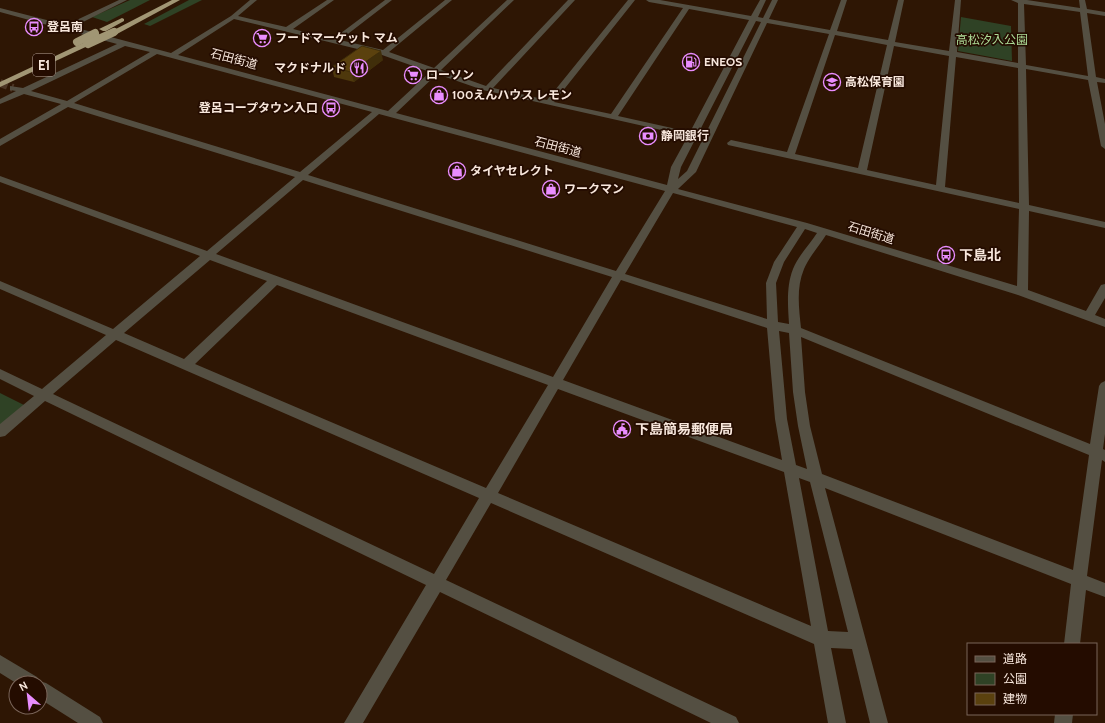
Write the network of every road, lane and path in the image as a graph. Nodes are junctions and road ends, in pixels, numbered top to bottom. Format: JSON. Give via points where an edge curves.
{"nodes":[{"id":1,"x":124,"y":0,"type":"edge"},
{"id":2,"x":162,"y":0,"type":"edge"},
{"id":3,"x":177,"y":0,"type":"edge"},
{"id":4,"x":254,"y":0,"type":"edge"},
{"id":5,"x":331,"y":0,"type":"edge"},
{"id":6,"x":390,"y":0,"type":"edge"},
{"id":7,"x":449,"y":0,"type":"edge"},
{"id":8,"x":511,"y":0,"type":"edge"},
{"id":9,"x":572,"y":0,"type":"edge"},
{"id":10,"x":632,"y":0,"type":"edge"},
{"id":11,"x":649,"y":0,"type":"edge"},
{"id":12,"x":763,"y":0,"type":"edge"},
{"id":13,"x":775,"y":0,"type":"edge"},
{"id":14,"x":844,"y":0,"type":"edge"},
{"id":15,"x":901,"y":0,"type":"edge"},
{"id":16,"x":958,"y":0,"type":"edge"},
{"id":17,"x":1019,"y":0,"type":"edge"},
{"id":18,"x":1082,"y":0,"type":"edge"},
{"id":19,"x":687,"y":7,"type":"junction"},
{"id":20,"x":0,"y":10,"type":"edge"},
{"id":21,"x":1083,"y":10,"type":"junction"},
{"id":22,"x":1105,"y":14,"type":"edge"},
{"id":23,"x":233,"y":17,"type":"junction"},
{"id":24,"x":754,"y":19,"type":"junction"},
{"id":25,"x":764,"y":21,"type":"junction"},
{"id":26,"x":66,"y":28,"type":"junction"},
{"id":27,"x":287,"y":30,"type":"junction"},
{"id":28,"x":832,"y":33,"type":"junction"},
{"id":29,"x":335,"y":41,"type":"junction"},
{"id":30,"x":124,"y":43,"type":"junction"},
{"id":31,"x":892,"y":44,"type":"junction"},
{"id":32,"x":156,"y":52,"type":"junction"},
{"id":33,"x":384,"y":53,"type":"junction"},
{"id":34,"x":953,"y":54,"type":"junction"},
{"id":35,"x":172,"y":56,"type":"junction"},
{"id":36,"x":1023,"y":67,"type":"junction"},
{"id":37,"x":436,"y":72,"type":"junction"},
{"id":38,"x":0,"y":76,"type":"edge"},
{"id":39,"x":1092,"y":79,"type":"junction"},
{"id":40,"x":1105,"y":81,"type":"edge"},
{"id":41,"x":0,"y":85,"type":"edge"},
{"id":42,"x":13,"y":88,"type":"tunnel mouth"},
{"id":43,"x":488,"y":89,"type":"junction"},
{"id":44,"x":24,"y":91,"type":"junction"},
{"id":45,"x":0,"y":102,"type":"edge"},
{"id":46,"x":549,"y":103,"type":"junction"},
{"id":47,"x":69,"y":104,"type":"junction"},
{"id":48,"x":378,"y":111,"type":"junction"},
{"id":49,"x":390,"y":114,"type":"junction"},
{"id":50,"x":613,"y":117,"type":"junction"},
{"id":51,"x":693,"y":135,"type":"junction"},
{"id":52,"x":0,"y":143,"type":"edge"},
{"id":53,"x":731,"y":143,"type":"dead end"},
{"id":54,"x":1105,"y":146,"type":"edge"},
{"id":55,"x":790,"y":156,"type":"junction"},
{"id":56,"x":862,"y":172,"type":"junction"},
{"id":57,"x":301,"y":177,"type":"junction"},
{"id":58,"x":0,"y":179,"type":"edge"},
{"id":59,"x":940,"y":189,"type":"junction"},
{"id":60,"x":670,"y":191,"type":"junction"},
{"id":61,"x":1024,"y":208,"type":"junction"},
{"id":62,"x":803,"y":225,"type":"junction"},
{"id":63,"x":1105,"y":225,"type":"edge"},
{"id":64,"x":823,"y":232,"type":"junction"},
{"id":65,"x":208,"y":254,"type":"junction"},
{"id":66,"x":618,"y":276,"type":"junction"},
{"id":67,"x":276,"y":279,"type":"junction"},
{"id":68,"x":0,"y":285,"type":"edge"},
{"id":69,"x":1105,"y":288,"type":"edge"},
{"id":70,"x":1022,"y":292,"type":"junction"},
{"id":71,"x":1088,"y":316,"type":"junction"},
{"id":72,"x":1105,"y":323,"type":"edge"},
{"id":73,"x":772,"y":325,"type":"junction"},
{"id":74,"x":795,"y":330,"type":"junction"},
{"id":75,"x":115,"y":334,"type":"junction"},
{"id":76,"x":186,"y":364,"type":"junction"},
{"id":77,"x":0,"y":374,"type":"edge"},
{"id":78,"x":556,"y":382,"type":"junction"},
{"id":79,"x":1105,"y":386,"type":"edge"},
{"id":80,"x":44,"y":395,"type":"junction"},
{"id":81,"x":0,"y":432,"type":"edge"},
{"id":82,"x":1100,"y":454,"type":"edge"},
{"id":83,"x":790,"y":468,"type":"junction"},
{"id":84,"x":816,"y":478,"type":"junction"},
{"id":85,"x":490,"y":494,"type":"junction"},
{"id":86,"x":1079,"y":580,"type":"junction"},
{"id":87,"x":437,"y":583,"type":"junction"},
{"id":88,"x":1105,"y":590,"type":"edge"},
{"id":89,"x":822,"y":639,"type":"junction"},
{"id":90,"x":857,"y":641,"type":"junction"},
{"id":91,"x":1072,"y":643,"type":"edge"},
{"id":92,"x":0,"y":663,"type":"edge"},
{"id":93,"x":19,"y":675,"type":"edge"},
{"id":94,"x":48,"y":694,"type":"edge"},
{"id":95,"x":94,"y":723,"type":"edge"},
{"id":96,"x":353,"y":723,"type":"edge"},
{"id":97,"x":730,"y":723,"type":"edge"},
{"id":98,"x":838,"y":723,"type":"edge"},
{"id":99,"x":878,"y":723,"type":"edge"}],
"edges":[{"from":1,"to":26,"type":"street"},
{"from":2,"to":38,"type":"highway","number":"E1","bridge":true},
{"from":3,"to":41,"type":"highway","number":"E1","bridge":true},
{"from":4,"to":23,"type":"street"},
{"from":5,"to":27,"type":"street"},
{"from":6,"to":29,"type":"street"},
{"from":7,"to":33,"type":"street"},
{"from":8,"to":37,"type":"street"},
{"from":9,"to":43,"type":"street"},
{"from":10,"to":46,"type":"street"},
{"from":11,"to":19,"type":"street"},
{"from":12,"to":24,"type":"street"},
{"from":13,"to":25,"type":"street"},
{"from":14,"to":28,"type":"street"},
{"from":15,"to":31,"type":"street"},
{"from":16,"to":34,"type":"street"},
{"from":17,"to":21,"type":"street"},
{"from":17,"to":36,"type":"street"},
{"from":18,"to":21,"type":"street"},
{"from":19,"to":24,"type":"street","via":[[707,8]]},
{"from":19,"to":50,"type":"street"},
{"from":20,"to":26,"type":"street","name":"石田街道"},
{"from":21,"to":22,"type":"street"},
{"from":21,"to":39,"type":"street"},
{"from":23,"to":27,"type":"street"},
{"from":23,"to":35,"type":"street"},
{"from":24,"to":25,"type":"street"},
{"from":24,"to":51,"type":"street"},
{"from":25,"to":28,"type":"street"},
{"from":25,"to":60,"type":"street","via":[[691,172]]},
{"from":26,"to":30,"type":"street","name":"石田街道"},
{"from":27,"to":29,"type":"street"},
{"from":28,"to":31,"type":"street"},
{"from":28,"to":55,"type":"street"},
{"from":29,"to":33,"type":"street"},
{"from":30,"to":32,"type":"street","name":"石田街道"},
{"from":30,"to":44,"type":"street"},
{"from":31,"to":34,"type":"street"},
{"from":31,"to":56,"type":"street"},
{"from":32,"to":35,"type":"street","name":"石田街道"},
{"from":32,"to":47,"type":"street"},
{"from":33,"to":37,"type":"street"},
{"from":34,"to":36,"type":"street"},
{"from":34,"to":59,"type":"street"},
{"from":35,"to":48,"type":"street","name":"石田街道"},
{"from":36,"to":39,"type":"street"},
{"from":36,"to":61,"type":"street"},
{"from":37,"to":43,"type":"street"},
{"from":37,"to":49,"type":"street"},
{"from":39,"to":40,"type":"street"},
{"from":39,"to":54,"type":"street"},
{"from":42,"to":44,"type":"street"},
{"from":43,"to":46,"type":"street"},
{"from":44,"to":45,"type":"street"},
{"from":44,"to":47,"type":"street"},
{"from":46,"to":50,"type":"street"},
{"from":47,"to":52,"type":"street"},
{"from":47,"to":57,"type":"street"},
{"from":48,"to":49,"type":"street","name":"石田街道"},
{"from":48,"to":57,"type":"street"},
{"from":49,"to":60,"type":"street","name":"石田街道"},
{"from":50,"to":51,"type":"street"},
{"from":51,"to":60,"type":"street","via":[[676,167]]},
{"from":53,"to":55,"type":"street"},
{"from":55,"to":56,"type":"street"},
{"from":56,"to":59,"type":"street"},
{"from":57,"to":65,"type":"street"},
{"from":57,"to":66,"type":"street"},
{"from":58,"to":65,"type":"street"},
{"from":59,"to":61,"type":"street"},
{"from":60,"to":62,"type":"street","name":"石田街道"},
{"from":60,"to":66,"type":"street"},
{"from":61,"to":63,"type":"street"},
{"from":61,"to":70,"type":"street"},
{"from":62,"to":64,"type":"street","name":"石田街道"},
{"from":62,"to":73,"type":"street","via":[[779,262],[772,283]]},
{"from":64,"to":70,"type":"street","name":"石田街道"},
{"from":64,"to":74,"type":"street","via":[[799,268],[795,281]]},
{"from":65,"to":67,"type":"street"},
{"from":65,"to":75,"type":"street"},
{"from":66,"to":73,"type":"street"},
{"from":66,"to":78,"type":"street"},
{"from":67,"to":76,"type":"street"},
{"from":67,"to":78,"type":"street"},
{"from":68,"to":75,"type":"street"},
{"from":69,"to":71,"type":"street"},
{"from":70,"to":71,"type":"street","name":"石田街道"},
{"from":71,"to":72,"type":"street","name":"石田街道"},
{"from":73,"to":74,"type":"street"},
{"from":73,"to":83,"type":"street","via":[[781,418]]},
{"from":74,"to":82,"type":"street"},
{"from":74,"to":84,"type":"street","via":[[799,392]]},
{"from":75,"to":76,"type":"street"},
{"from":75,"to":80,"type":"street"},
{"from":76,"to":85,"type":"street"},
{"from":77,"to":80,"type":"street"},
{"from":78,"to":83,"type":"street"},
{"from":78,"to":85,"type":"street"},
{"from":79,"to":82,"type":"street"},
{"from":80,"to":81,"type":"street"},
{"from":80,"to":87,"type":"street"},
{"from":82,"to":86,"type":"street"},
{"from":83,"to":84,"type":"street"},
{"from":83,"to":89,"type":"street"},
{"from":84,"to":86,"type":"street"},
{"from":84,"to":90,"type":"street"},
{"from":85,"to":87,"type":"street"},
{"from":85,"to":89,"type":"street"},
{"from":86,"to":88,"type":"street"},
{"from":86,"to":91,"type":"street"},
{"from":87,"to":96,"type":"street"},
{"from":87,"to":97,"type":"street"},
{"from":89,"to":90,"type":"street"},
{"from":89,"to":98,"type":"street"},
{"from":90,"to":99,"type":"street"},
{"from":92,"to":93,"type":"street"},
{"from":94,"to":95,"type":"street"}]}
